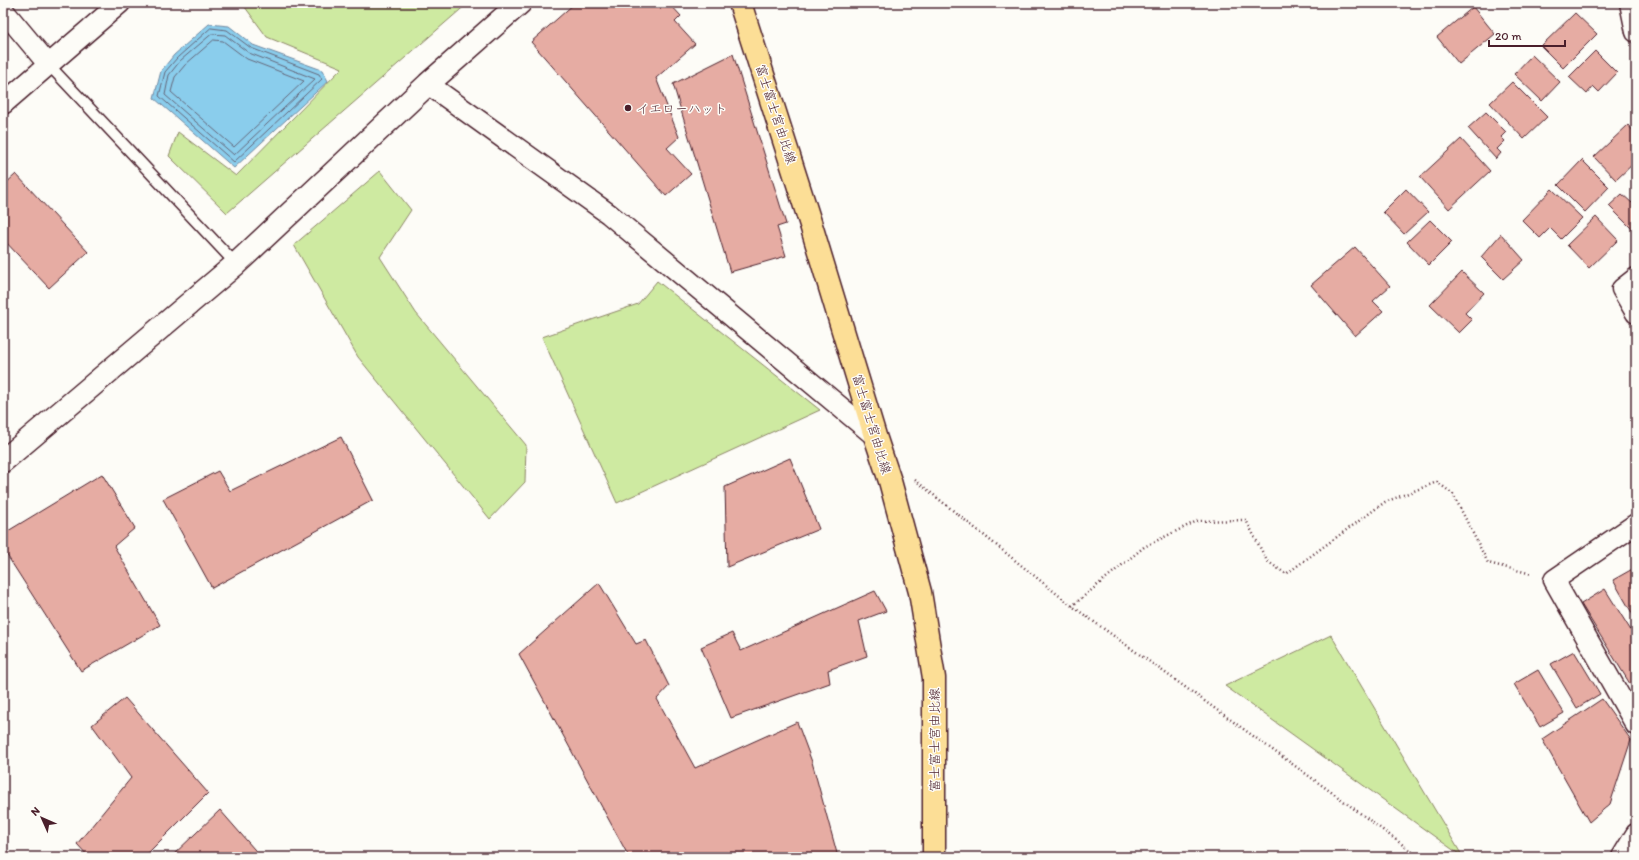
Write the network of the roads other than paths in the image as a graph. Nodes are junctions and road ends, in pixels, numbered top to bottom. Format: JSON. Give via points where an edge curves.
{"nodes":[{"id":1,"x":120,"y":3,"type":"edge"},
{"id":2,"x":520,"y":3,"type":"edge"},
{"id":3,"x":740,"y":3,"type":"edge"},
{"id":4,"x":1630,"y":3,"type":"edge"},
{"id":5,"x":3,"y":10,"type":"edge"},
{"id":6,"x":1636,"y":32,"type":"edge"},
{"id":7,"x":48,"y":64,"type":"junction"},
{"id":8,"x":428,"y":84,"type":"junction"},
{"id":9,"x":3,"y":104,"type":"edge"},
{"id":10,"x":236,"y":264,"type":"junction"},
{"id":11,"x":1636,"y":278,"type":"edge"},
{"id":12,"x":1636,"y":313,"type":"edge"},
{"id":13,"x":875,"y":436,"type":"junction"},
{"id":14,"x":3,"y":461,"type":"edge"},
{"id":15,"x":1636,"y":524,"type":"edge"},
{"id":16,"x":1636,"y":725,"type":"edge"},
{"id":17,"x":1636,"y":834,"type":"edge"},
{"id":18,"x":934,"y":857,"type":"edge"},
{"id":19,"x":1622,"y":857,"type":"edge"}],
"edges":[{"from":1,"to":7,"type":"street"},
{"from":2,"to":8,"type":"street"},
{"from":3,"to":13,"type":"main road","name":"富士富士宮由比線"},
{"from":4,"to":6,"type":"street"},
{"from":5,"to":7,"type":"street"},
{"from":7,"to":9,"type":"street"},
{"from":7,"to":10,"type":"lane"},
{"from":8,"to":10,"type":"street"},
{"from":8,"to":13,"type":"street","via":[[609,214]]},
{"from":10,"to":14,"type":"street"},
{"from":11,"to":12,"type":"street","via":[[1622,290]]},
{"from":13,"to":18,"type":"main road","name":"富士富士宮由比線","via":[[920,592],[934,678]]},
{"from":15,"to":16,"type":"street","via":[[1554,580]]},
{"from":17,"to":19,"type":"street"}]}
